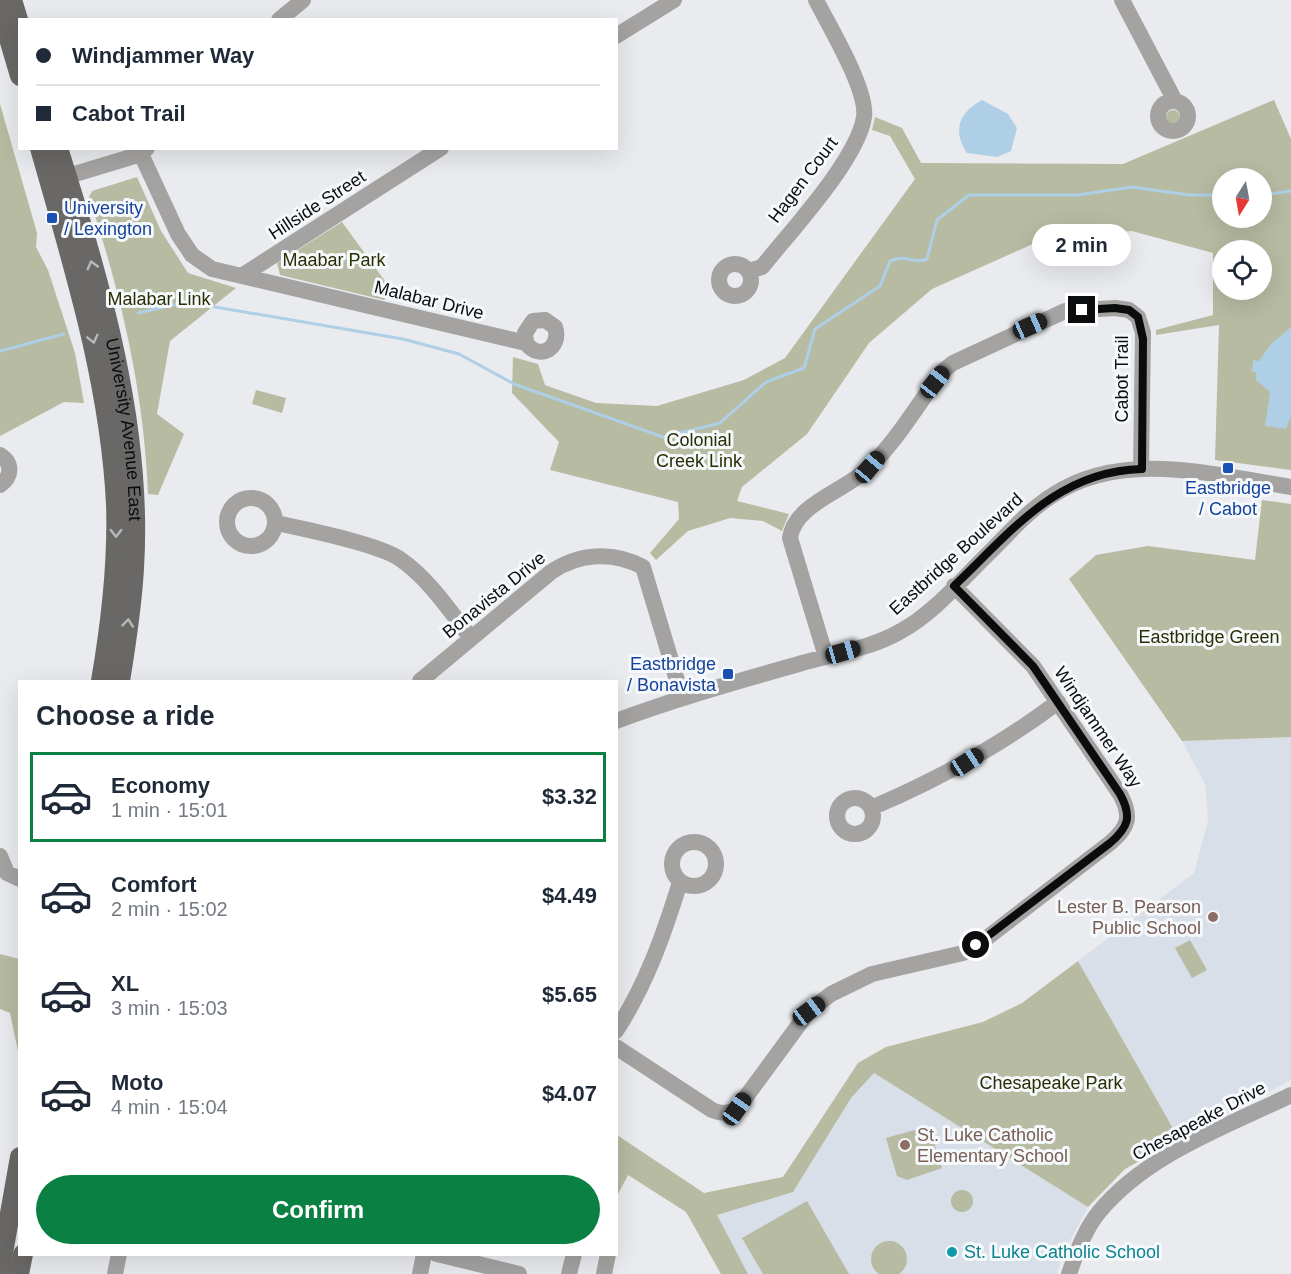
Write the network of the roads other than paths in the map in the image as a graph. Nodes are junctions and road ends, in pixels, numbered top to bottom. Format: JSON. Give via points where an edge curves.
{"nodes":[{"id":1,"x":12,"y":0,"type":"edge"},
{"id":2,"x":303,"y":0,"type":"edge"},
{"id":3,"x":674,"y":0,"type":"edge"},
{"id":4,"x":816,"y":0,"type":"edge"},
{"id":5,"x":1122,"y":0,"type":"edge"},
{"id":6,"x":0,"y":8,"type":"edge"},
{"id":7,"x":281,"y":18,"type":"edge"},
{"id":8,"x":18,"y":20,"type":"edge"},
{"id":9,"x":618,"y":35,"type":"edge"},
{"id":10,"x":18,"y":69,"type":"edge"},
{"id":11,"x":1175,"y":101,"type":"dead end"},
{"id":12,"x":41,"y":150,"type":"edge"},
{"id":13,"x":58,"y":150,"type":"edge"},
{"id":14,"x":438,"y":150,"type":"edge"},
{"id":15,"x":144,"y":151,"type":"edge"},
{"id":16,"x":58,"y":179,"type":"junction"},
{"id":17,"x":749,"y":271,"type":"dead end"},
{"id":18,"x":243,"y":275,"type":"junction"},
{"id":19,"x":526,"y":343,"type":"dead end"},
{"id":20,"x":0,"y":455,"type":"edge"},
{"id":21,"x":1142,"y":469,"type":"junction"},
{"id":22,"x":0,"y":485,"type":"edge"},
{"id":23,"x":1291,"y":487,"type":"edge"},
{"id":24,"x":276,"y":523,"type":"dead end"},
{"id":25,"x":954,"y":586,"type":"junction"},
{"id":26,"x":471,"y":638,"type":"junction"},
{"id":27,"x":826,"y":657,"type":"junction"},
{"id":28,"x":101,"y":680,"type":"edge"},
{"id":29,"x":120,"y":680,"type":"edge"},
{"id":30,"x":421,"y":680,"type":"edge"},
{"id":31,"x":682,"y":697,"type":"junction"},
{"id":32,"x":1058,"y":702,"type":"junction"},
{"id":33,"x":618,"y":720,"type":"edge"},
{"id":34,"x":871,"y":808,"type":"dead end"},
{"id":35,"x":0,"y":856,"type":"edge"},
{"id":36,"x":18,"y":878,"type":"edge"},
{"id":37,"x":680,"y":882,"type":"dead end"},
{"id":38,"x":618,"y":1028,"type":"edge"},
{"id":39,"x":618,"y":1048,"type":"edge"},
{"id":40,"x":1291,"y":1095,"type":"edge"},
{"id":41,"x":18,"y":1168,"type":"edge"},
{"id":42,"x":23,"y":1256,"type":"edge"},
{"id":43,"x":119,"y":1256,"type":"edge"},
{"id":44,"x":424,"y":1256,"type":"edge"},
{"id":45,"x":445,"y":1256,"type":"edge"},
{"id":46,"x":574,"y":1256,"type":"edge"},
{"id":47,"x":608,"y":1256,"type":"edge"},
{"id":48,"x":0,"y":1270,"type":"edge"},
{"id":49,"x":20,"y":1274,"type":"edge"},
{"id":50,"x":115,"y":1274,"type":"edge"},
{"id":51,"x":420,"y":1274,"type":"edge"},
{"id":52,"x":519,"y":1274,"type":"edge"},
{"id":53,"x":569,"y":1274,"type":"edge"},
{"id":54,"x":604,"y":1274,"type":"edge"},
{"id":55,"x":1069,"y":1274,"type":"edge"}],
"edges":[{"from":1,"to":8,"type":"main road"},
{"from":2,"to":7,"type":"street"},
{"from":3,"to":9,"type":"street"},
{"from":4,"to":17,"type":"street","name":"Hagen Court","via":[[851,68],[864,116],[845,162],[762,267]]},
{"from":5,"to":11,"type":"street"},
{"from":6,"to":10,"type":"main road"},
{"from":12,"to":16,"type":"main road","name":"University Avenue East"},
{"from":13,"to":16,"type":"main road","name":"University Avenue East"},
{"from":14,"to":18,"type":"street","name":"Hillside Street"},
{"from":15,"to":16,"type":"street"},
{"from":15,"to":18,"type":"street","name":"Malabar Drive","via":[[178,234],[192,255],[212,269]]},
{"from":16,"to":28,"type":"main road","name":"University Avenue East","one_way":true,"via":[[93,339],[116,504],[116,567]]},
{"from":29,"to":16,"type":"main road","name":"University Avenue East","one_way":true,"via":[[134,567],[129,444],[111,333]]},
{"from":18,"to":19,"type":"street","name":"Malabar Drive"},
{"from":20,"to":22,"type":"street","via":[[10,468],[6,481]]},
{"from":21,"to":23,"type":"street","name":"Eastbridge Boulevard"},
{"from":21,"to":25,"type":"street","name":"Eastbridge Boulevard","via":[[1119,469],[1094,476],[1052,495]]},
{"from":21,"to":27,"type":"street","name":"Cabot Trail","via":[[1143,333],[1138,317],[1129,310],[1065,311],[953,363],[870,467],[803,513],[791,529],[792,548]]},
{"from":24,"to":26,"type":"street","via":[[390,552],[412,569]]},
{"from":25,"to":27,"type":"street","name":"Eastbridge Boulevard","via":[[902,631]]},
{"from":25,"to":32,"type":"street","name":"Windjammer Way","via":[[1033,666]]},
{"from":26,"to":30,"type":"street","name":"Bonavista Drive"},
{"from":26,"to":31,"type":"street","name":"Bonavista Drive","via":[[566,562],[582,556],[633,562],[643,567],[648,578]]},
{"from":27,"to":31,"type":"street","name":"Eastbridge Boulevard"},
{"from":31,"to":33,"type":"street","name":"Eastbridge Boulevard"},
{"from":32,"to":34,"type":"street","via":[[967,762]]},
{"from":32,"to":39,"type":"street","name":"Windjammer Way","via":[[1126,805],[1130,816],[1127,826],[1110,843],[963,953],[872,974],[831,994],[809,1011],[737,1109],[730,1112],[712,1110]]},
{"from":35,"to":36,"type":"street","via":[[8,873]]},
{"from":37,"to":38,"type":"street","via":[[651,965],[634,1004]]},
{"from":40,"to":55,"type":"street","name":"Chesapeake Drive","via":[[1184,1148],[1129,1181],[1098,1213]]},
{"from":41,"to":48,"type":"main road"},
{"from":42,"to":49,"type":"main road"},
{"from":43,"to":50,"type":"street"},
{"from":44,"to":51,"type":"street"},
{"from":45,"to":52,"type":"street"},
{"from":46,"to":53,"type":"street"},
{"from":47,"to":54,"type":"street"}]}
